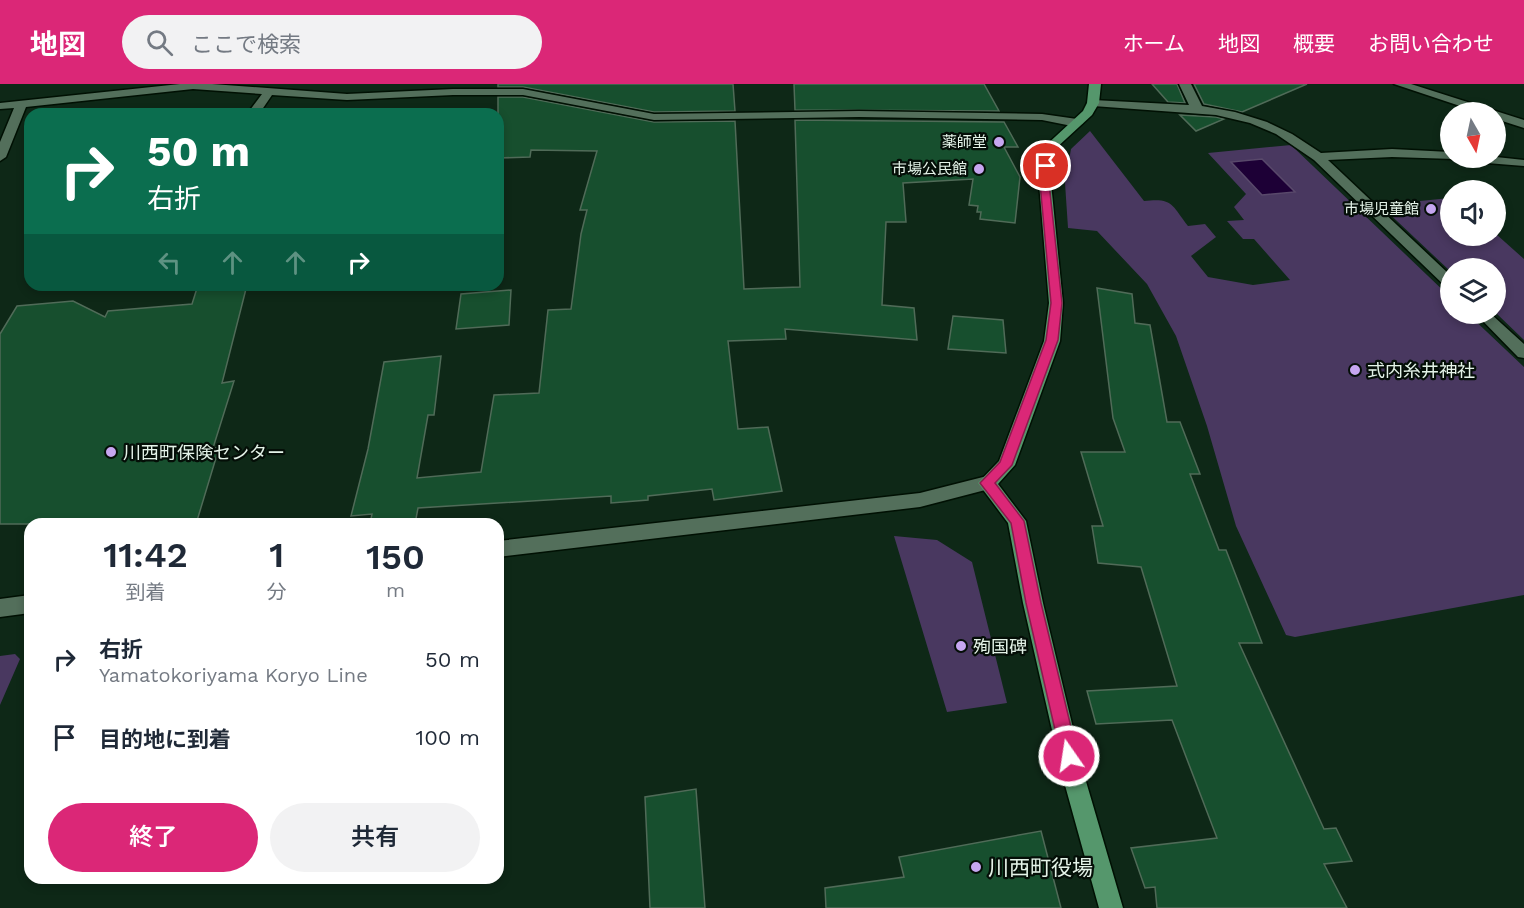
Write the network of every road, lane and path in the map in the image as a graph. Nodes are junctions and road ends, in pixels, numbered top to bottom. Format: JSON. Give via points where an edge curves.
{"nodes":[{"id":1,"x":1095,"y":84,"type":"edge"},
{"id":2,"x":1185,"y":84,"type":"edge"},
{"id":3,"x":1400,"y":84,"type":"edge"},
{"id":4,"x":194,"y":85,"type":"edge"},
{"id":5,"x":269,"y":92,"type":"junction"},
{"id":6,"x":1457,"y":102,"type":"edge"},
{"id":7,"x":1093,"y":103,"type":"junction"},
{"id":8,"x":21,"y":105,"type":"junction"},
{"id":9,"x":0,"y":106,"type":"edge"},
{"id":10,"x":257,"y":108,"type":"edge"},
{"id":11,"x":1198,"y":111,"type":"junction"},
{"id":12,"x":1506,"y":118,"type":"edge"},
{"id":13,"x":1077,"y":123,"type":"junction"},
{"id":14,"x":1524,"y":124,"type":"edge"},
{"id":15,"x":1440,"y":155,"type":"edge"},
{"id":16,"x":0,"y":157,"type":"edge"},
{"id":17,"x":1318,"y":157,"type":"junction"},
{"id":18,"x":1506,"y":161,"type":"edge"},
{"id":19,"x":1520,"y":163,"type":"dead end"},
{"id":20,"x":1440,"y":273,"type":"edge"},
{"id":21,"x":1494,"y":324,"type":"edge"},
{"id":22,"x":1524,"y":353,"type":"edge"},
{"id":23,"x":987,"y":483,"type":"junction"},
{"id":24,"x":504,"y":548,"type":"edge"},
{"id":25,"x":24,"y":605,"type":"edge"},
{"id":26,"x":0,"y":608,"type":"edge"},
{"id":27,"x":1111,"y":908,"type":"edge"}],
"edges":[{"from":1,"to":7,"type":"main road"},
{"from":2,"to":11,"type":"street"},
{"from":3,"to":6,"type":"street"},
{"from":4,"to":5,"type":"street"},
{"from":4,"to":8,"type":"street"},
{"from":5,"to":10,"type":"street"},
{"from":5,"to":13,"type":"street","via":[[347,96],[523,92],[654,117],[859,114],[1042,117]]},
{"from":7,"to":11,"type":"street"},
{"from":7,"to":13,"type":"main road"},
{"from":8,"to":9,"type":"street"},
{"from":8,"to":16,"type":"street"},
{"from":11,"to":17,"type":"street","via":[[1252,121],[1298,142]]},
{"from":12,"to":14,"type":"street"},
{"from":13,"to":23,"type":"main road","via":[[1048,149],[1045,183],[1056,303],[1052,340],[1006,465]]},
{"from":15,"to":17,"type":"street","via":[[1392,153]]},
{"from":17,"to":20,"type":"street"},
{"from":18,"to":19,"type":"street"},
{"from":21,"to":22,"type":"street"},
{"from":23,"to":24,"type":"street","via":[[920,500]]},
{"from":23,"to":27,"type":"main road","via":[[1017,521],[1072,766]]},
{"from":25,"to":26,"type":"street"}]}
